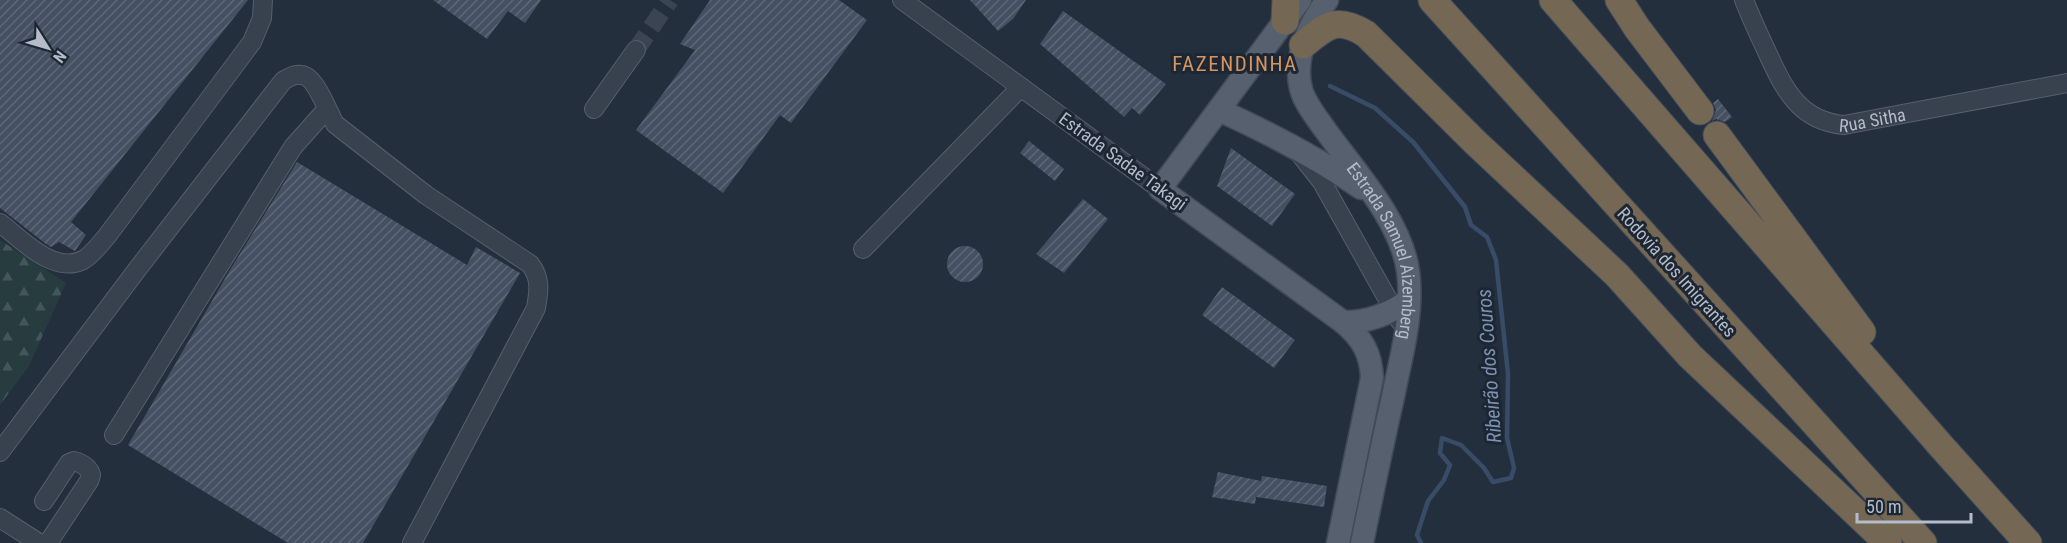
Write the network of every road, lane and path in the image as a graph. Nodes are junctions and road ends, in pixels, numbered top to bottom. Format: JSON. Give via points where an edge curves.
{"nodes":[{"id":1,"x":263,"y":0,"type":"edge"},
{"id":2,"x":902,"y":0,"type":"edge"},
{"id":3,"x":1327,"y":0,"type":"edge"},
{"id":4,"x":1553,"y":0,"type":"edge"},
{"id":5,"x":1619,"y":0,"type":"edge"},
{"id":6,"x":1744,"y":0,"type":"edge"},
{"id":7,"x":1436,"y":4,"type":"edge"},
{"id":8,"x":1290,"y":7,"type":"edge"},
{"id":9,"x":1303,"y":45,"type":"junction"},
{"id":10,"x":636,"y":50,"type":"tunnel mouth"},
{"id":11,"x":2067,"y":83,"type":"edge"},
{"id":12,"x":1021,"y":87,"type":"junction"},
{"id":13,"x":594,"y":109,"type":"dead end"},
{"id":14,"x":326,"y":110,"type":"junction"},
{"id":15,"x":1219,"y":110,"type":"junction"},
{"id":16,"x":1700,"y":111,"type":"dead end"},
{"id":17,"x":1717,"y":135,"type":"dead end"},
{"id":18,"x":1293,"y":146,"type":"junction"},
{"id":19,"x":1160,"y":189,"type":"junction"},
{"id":20,"x":1372,"y":195,"type":"junction"},
{"id":21,"x":0,"y":223,"type":"edge"},
{"id":22,"x":862,"y":249,"type":"dead end"},
{"id":23,"x":1402,"y":306,"type":"junction"},
{"id":24,"x":1343,"y":322,"type":"junction"},
{"id":25,"x":114,"y":435,"type":"dead end"},
{"id":26,"x":1941,"y":446,"type":"junction"},
{"id":27,"x":0,"y":452,"type":"edge"},
{"id":28,"x":44,"y":501,"type":"dead end"},
{"id":29,"x":0,"y":518,"type":"edge"},
{"id":30,"x":39,"y":543,"type":"edge"},
{"id":31,"x":48,"y":543,"type":"edge"},
{"id":32,"x":412,"y":543,"type":"edge"},
{"id":33,"x":1338,"y":543,"type":"edge"},
{"id":34,"x":1362,"y":543,"type":"edge"},
{"id":35,"x":1888,"y":543,"type":"edge"},
{"id":36,"x":1923,"y":543,"type":"edge"},
{"id":37,"x":2028,"y":543,"type":"edge"}],
"edges":[{"from":1,"to":21,"type":"street","via":[[262,18],[252,42],[114,228],[85,259],[60,263],[48,259]]},
{"from":2,"to":12,"type":"street","name":"Estrada Sadae Takagi"},
{"from":3,"to":9,"type":"main road","name":"Estrada Samuel Aizemberg"},
{"from":4,"to":26,"type":"highway"},
{"from":5,"to":16,"type":"highway"},
{"from":6,"to":11,"type":"street","name":"Rua Sitha","via":[[1783,86],[1802,108],[1827,123],[1844,125]]},
{"from":7,"to":36,"type":"highway","name":"Rodovia dos Imigrantes"},
{"from":8,"to":15,"type":"main road"},
{"from":9,"to":20,"type":"main road","name":"Estrada Samuel Aizemberg","via":[[1299,66],[1302,92]]},
{"from":9,"to":35,"type":"highway","via":[[1323,28],[1335,24],[1366,34],[1617,275],[1690,356]]},
{"from":10,"to":13,"type":"street"},
{"from":12,"to":19,"type":"street","name":"Estrada Sadae Takagi"},
{"from":12,"to":22,"type":"street"},
{"from":14,"to":25,"type":"street","via":[[293,147]]},
{"from":14,"to":27,"type":"street","via":[[316,86],[307,77],[292,76],[283,81]]},
{"from":14,"to":32,"type":"street","via":[[335,124],[408,181],[530,264],[537,273],[536,308]]},
{"from":15,"to":18,"type":"main road"},
{"from":15,"to":19,"type":"main road"},
{"from":17,"to":26,"type":"highway"},
{"from":18,"to":20,"type":"main road"},
{"from":18,"to":23,"type":"street","via":[[1323,182]]},
{"from":19,"to":24,"type":"main road","name":"Estrada Sadae Takagi"},
{"from":20,"to":23,"type":"main road","name":"Estrada Samuel Aizemberg","via":[[1398,237],[1408,270]]},
{"from":23,"to":24,"type":"main road","via":[[1361,322]]},
{"from":23,"to":34,"type":"main road","name":"Estrada Samuel Aizemberg","via":[[1406,333]]},
{"from":24,"to":33,"type":"main road","name":"Estrada Samuel Aizemberg","via":[[1367,349],[1372,378]]},
{"from":26,"to":37,"type":"highway"},
{"from":28,"to":31,"type":"street","via":[[69,463],[81,463],[90,471],[89,481]]},
{"from":29,"to":30,"type":"street"}]}
